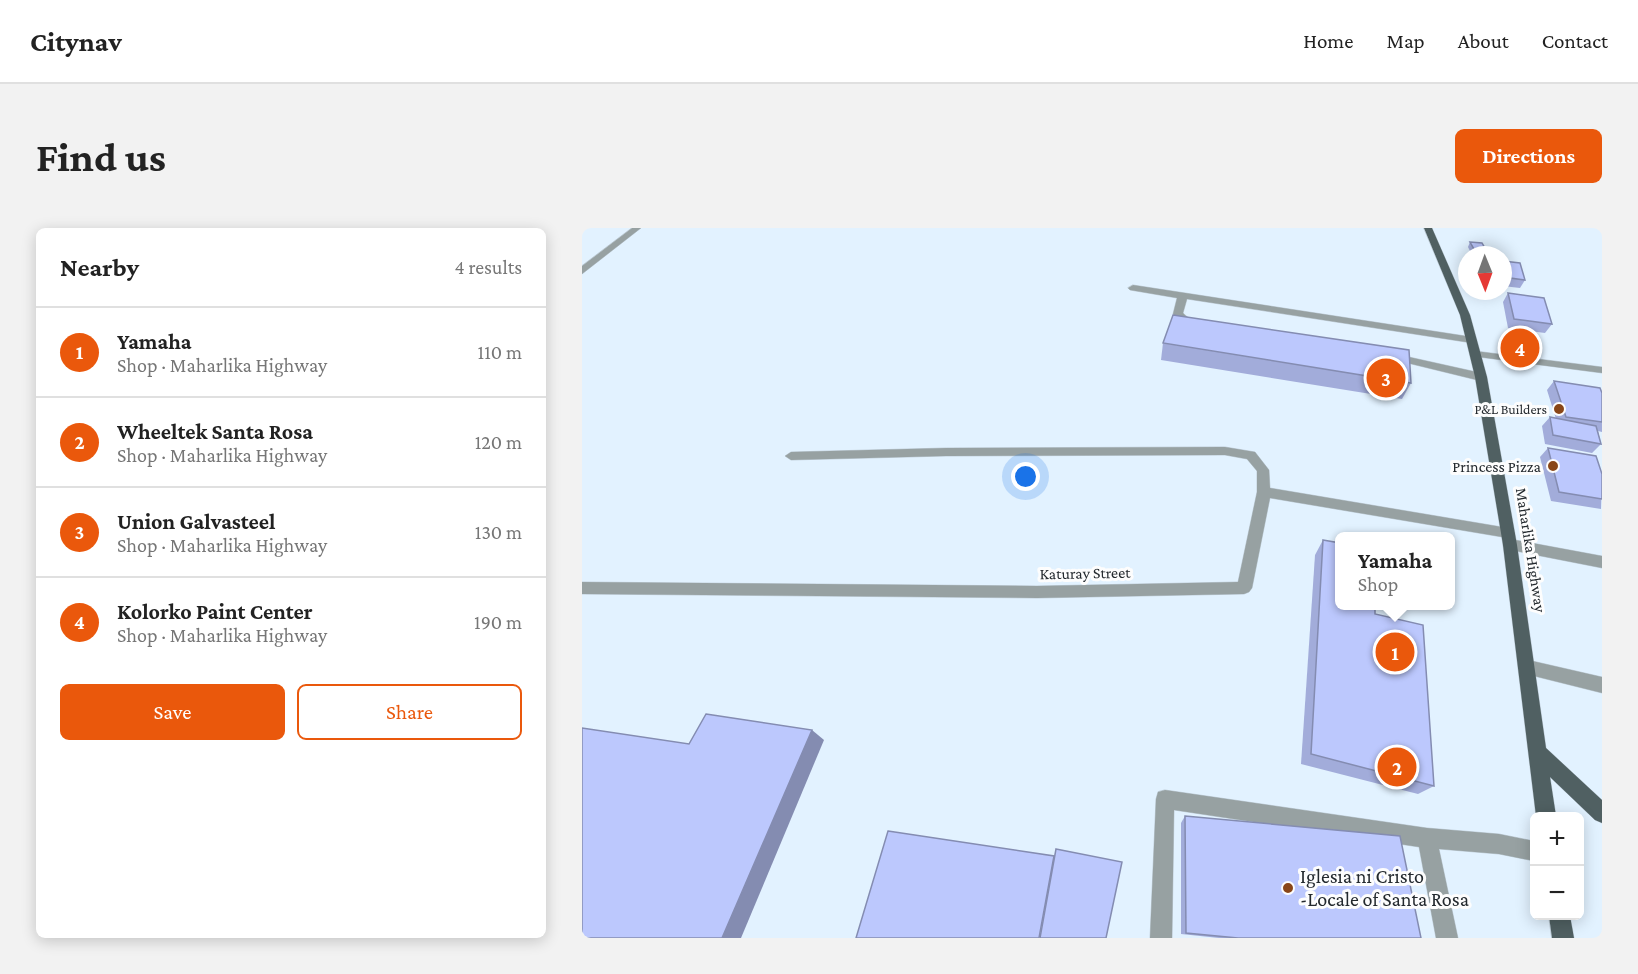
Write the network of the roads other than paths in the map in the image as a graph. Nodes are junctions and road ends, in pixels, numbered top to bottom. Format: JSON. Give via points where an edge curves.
{"nodes":[{"id":1,"x":637,"y":228,"type":"edge"},
{"id":2,"x":1428,"y":228,"type":"edge"},
{"id":3,"x":582,"y":272,"type":"edge"},
{"id":4,"x":1133,"y":288,"type":"dead end"},
{"id":5,"x":1183,"y":295,"type":"junction"},
{"id":6,"x":1203,"y":329,"type":"edge"},
{"id":7,"x":1474,"y":347,"type":"junction"},
{"id":8,"x":1383,"y":354,"type":"edge"},
{"id":9,"x":1602,"y":370,"type":"edge"},
{"id":10,"x":1481,"y":377,"type":"junction"},
{"id":11,"x":791,"y":456,"type":"dead end"},
{"id":12,"x":1264,"y":492,"type":"junction"},
{"id":13,"x":1509,"y":539,"type":"junction"},
{"id":14,"x":1602,"y":562,"type":"edge"},
{"id":15,"x":582,"y":588,"type":"edge"},
{"id":16,"x":1528,"y":668,"type":"junction"},
{"id":17,"x":1602,"y":685,"type":"edge"},
{"id":18,"x":1538,"y":752,"type":"junction"},
{"id":19,"x":1546,"y":812,"type":"edge"},
{"id":20,"x":1602,"y":813,"type":"edge"},
{"id":21,"x":1427,"y":838,"type":"junction"},
{"id":22,"x":1530,"y":850,"type":"edge"},
{"id":23,"x":1561,"y":920,"type":"edge"},
{"id":24,"x":1161,"y":938,"type":"edge"},
{"id":25,"x":1447,"y":938,"type":"edge"},
{"id":26,"x":1563,"y":938,"type":"edge"}],
"edges":[{"from":1,"to":3,"type":"street"},
{"from":2,"to":7,"type":"main road","name":"Maharlika Highway"},
{"from":4,"to":5,"type":"street"},
{"from":5,"to":6,"type":"street","via":[[1178,314],[1188,324]]},
{"from":5,"to":7,"type":"street"},
{"from":7,"to":9,"type":"street"},
{"from":7,"to":10,"type":"main road","name":"Maharlika Highway"},
{"from":8,"to":10,"type":"street"},
{"from":10,"to":13,"type":"main road","name":"Maharlika Highway"},
{"from":11,"to":12,"type":"street","via":[[1225,451],[1251,455],[1263,470]]},
{"from":12,"to":13,"type":"street"},
{"from":12,"to":15,"type":"street","name":"Katuray Street","via":[[1244,588],[1037,592]]},
{"from":13,"to":14,"type":"street"},
{"from":13,"to":16,"type":"main road","name":"Maharlika Highway"},
{"from":16,"to":17,"type":"street"},
{"from":16,"to":18,"type":"main road","name":"Maharlika Highway"},
{"from":18,"to":19,"type":"main road","name":"Maharlika Highway"},
{"from":18,"to":20,"type":"main road"},
{"from":21,"to":22,"type":"street"},
{"from":21,"to":24,"type":"street","via":[[1165,799]]},
{"from":21,"to":25,"type":"street"},
{"from":23,"to":26,"type":"main road"}]}
